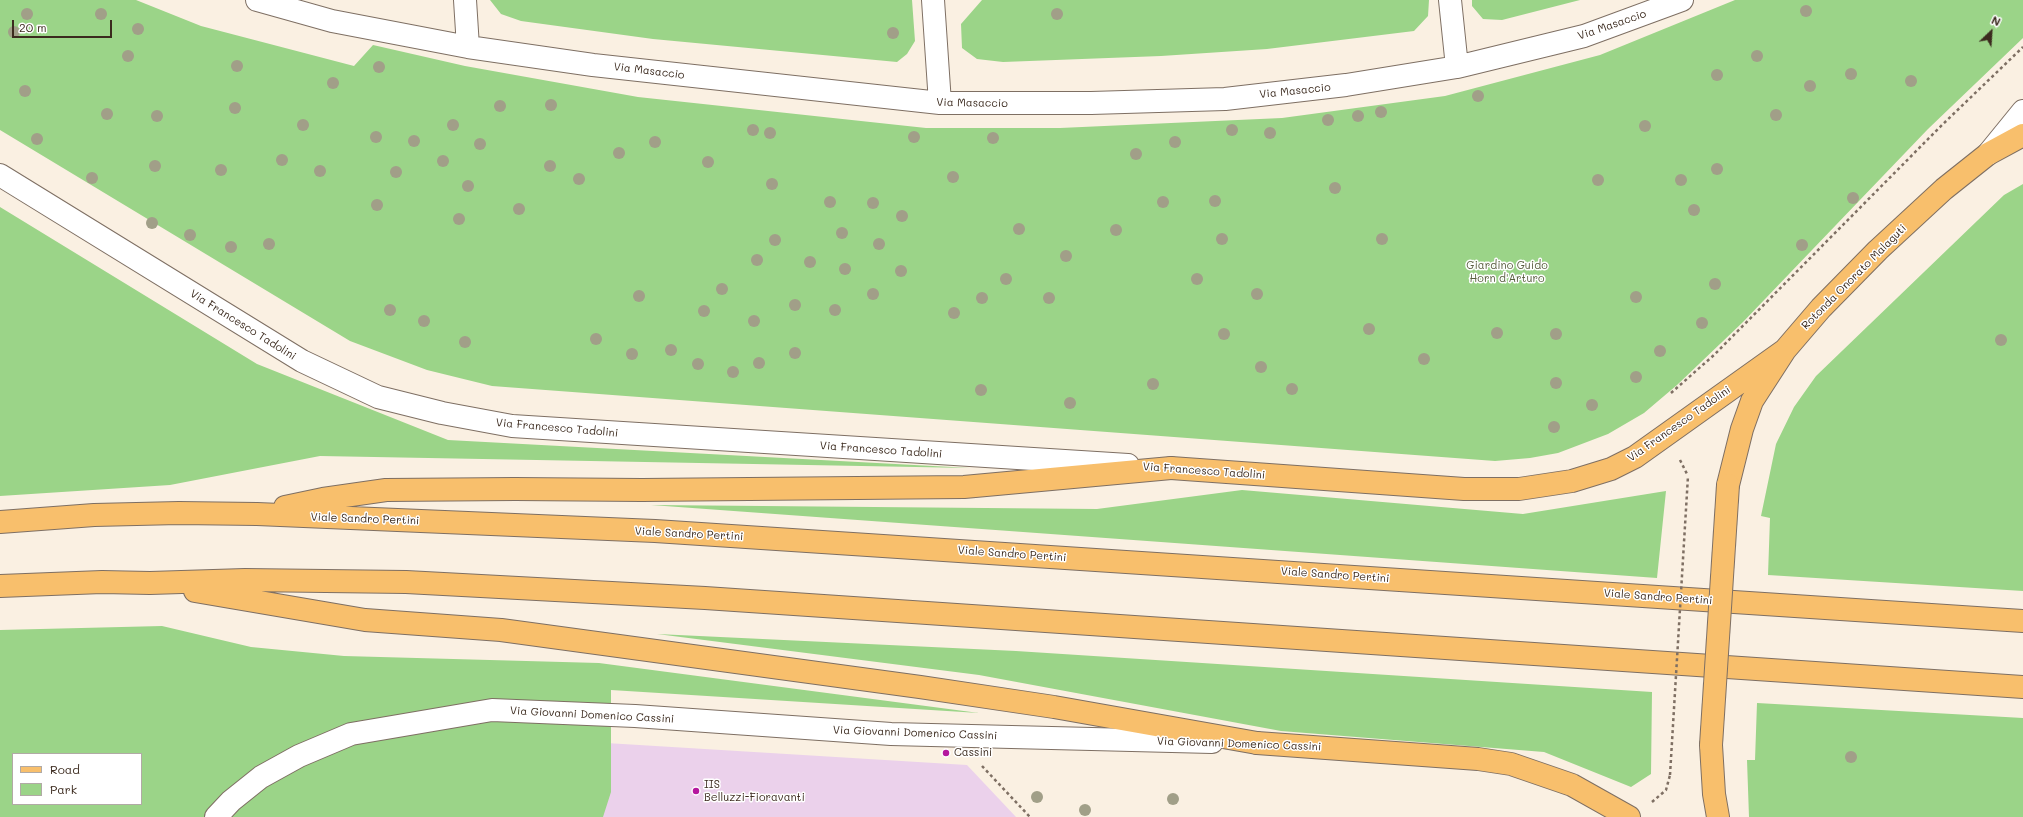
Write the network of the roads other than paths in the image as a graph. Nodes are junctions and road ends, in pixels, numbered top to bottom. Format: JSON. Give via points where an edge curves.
{"nodes":[{"id":1,"x":257,"y":0,"type":"edge"},
{"id":2,"x":464,"y":0,"type":"edge"},
{"id":3,"x":933,"y":0,"type":"edge"},
{"id":4,"x":1450,"y":0,"type":"edge"},
{"id":5,"x":1682,"y":0,"type":"edge"},
{"id":6,"x":468,"y":48,"type":"junction"},
{"id":7,"x":1458,"y":67,"type":"junction"},
{"id":8,"x":940,"y":103,"type":"junction"},
{"id":9,"x":2023,"y":112,"type":"edge"},
{"id":10,"x":2023,"y":135,"type":"edge"},
{"id":11,"x":1988,"y":154,"type":"junction"},
{"id":12,"x":0,"y":175,"type":"edge"},
{"id":13,"x":1785,"y":350,"type":"junction"},
{"id":14,"x":1171,"y":468,"type":"junction"},
{"id":15,"x":257,"y":514,"type":"junction"},
{"id":16,"x":0,"y":522,"type":"edge"},
{"id":17,"x":150,"y":583,"type":"junction"},
{"id":18,"x":0,"y":586,"type":"edge"},
{"id":19,"x":2023,"y":621,"type":"edge"},
{"id":20,"x":2023,"y":687,"type":"edge"},
{"id":21,"x":1257,"y":743,"type":"junction"},
{"id":22,"x":216,"y":817,"type":"edge"},
{"id":23,"x":1629,"y":817,"type":"edge"},
{"id":24,"x":1718,"y":817,"type":"edge"}],
"edges":[{"from":1,"to":6,"type":"street","name":"Via Masaccio","via":[[332,21]]},
{"from":2,"to":6,"type":"street"},
{"from":3,"to":8,"type":"street"},
{"from":4,"to":7,"type":"street"},
{"from":5,"to":7,"type":"street","name":"Via Masaccio","via":[[1584,36]]},
{"from":6,"to":8,"type":"street","name":"Via Masaccio","via":[[712,79]]},
{"from":7,"to":8,"type":"street","name":"Via Masaccio","via":[[1346,85],[1225,99],[1091,104]]},
{"from":9,"to":11,"type":"street"},
{"from":10,"to":11,"type":"main road","name":"Rotonda Onorato Malaguti"},
{"from":11,"to":13,"type":"main road","name":"Rotonda Onorato Malaguti","via":[[1878,250],[1821,308]]},
{"from":12,"to":14,"type":"street","name":"Via Francesco Tadolini","via":[[302,361],[378,396],[442,413],[512,426]]},
{"from":13,"to":14,"type":"main road","name":"Via Francesco Tadolini","via":[[1635,456],[1610,469],[1572,481],[1519,489],[1464,489]]},
{"from":13,"to":24,"type":"main road","name":"Rotonda Onorato Malaguti","bridge":true,"via":[[1752,401],[1728,485],[1711,745]]},
{"from":14,"to":15,"type":"main road","via":[[964,487],[386,490],[323,499]]},
{"from":15,"to":16,"type":"main road","name":"Viale Sandro Pertini","via":[[94,515]]},
{"from":15,"to":19,"type":"main road","name":"Viale Sandro Pertini","via":[[655,531]]},
{"from":17,"to":18,"type":"main road"},
{"from":17,"to":20,"type":"main road","via":[[245,580],[406,582],[706,598]]},
{"from":17,"to":21,"type":"main road","via":[[365,620],[501,630],[920,687],[1054,707]]},
{"from":21,"to":22,"type":"street","name":"Via Giovanni Domenico Cassini","via":[[891,734],[635,716],[492,710],[351,734],[299,756],[261,777]]},
{"from":21,"to":23,"type":"main road","name":"Via Giovanni Domenico Cassini","via":[[1478,759],[1511,764],[1572,785]]}]}
